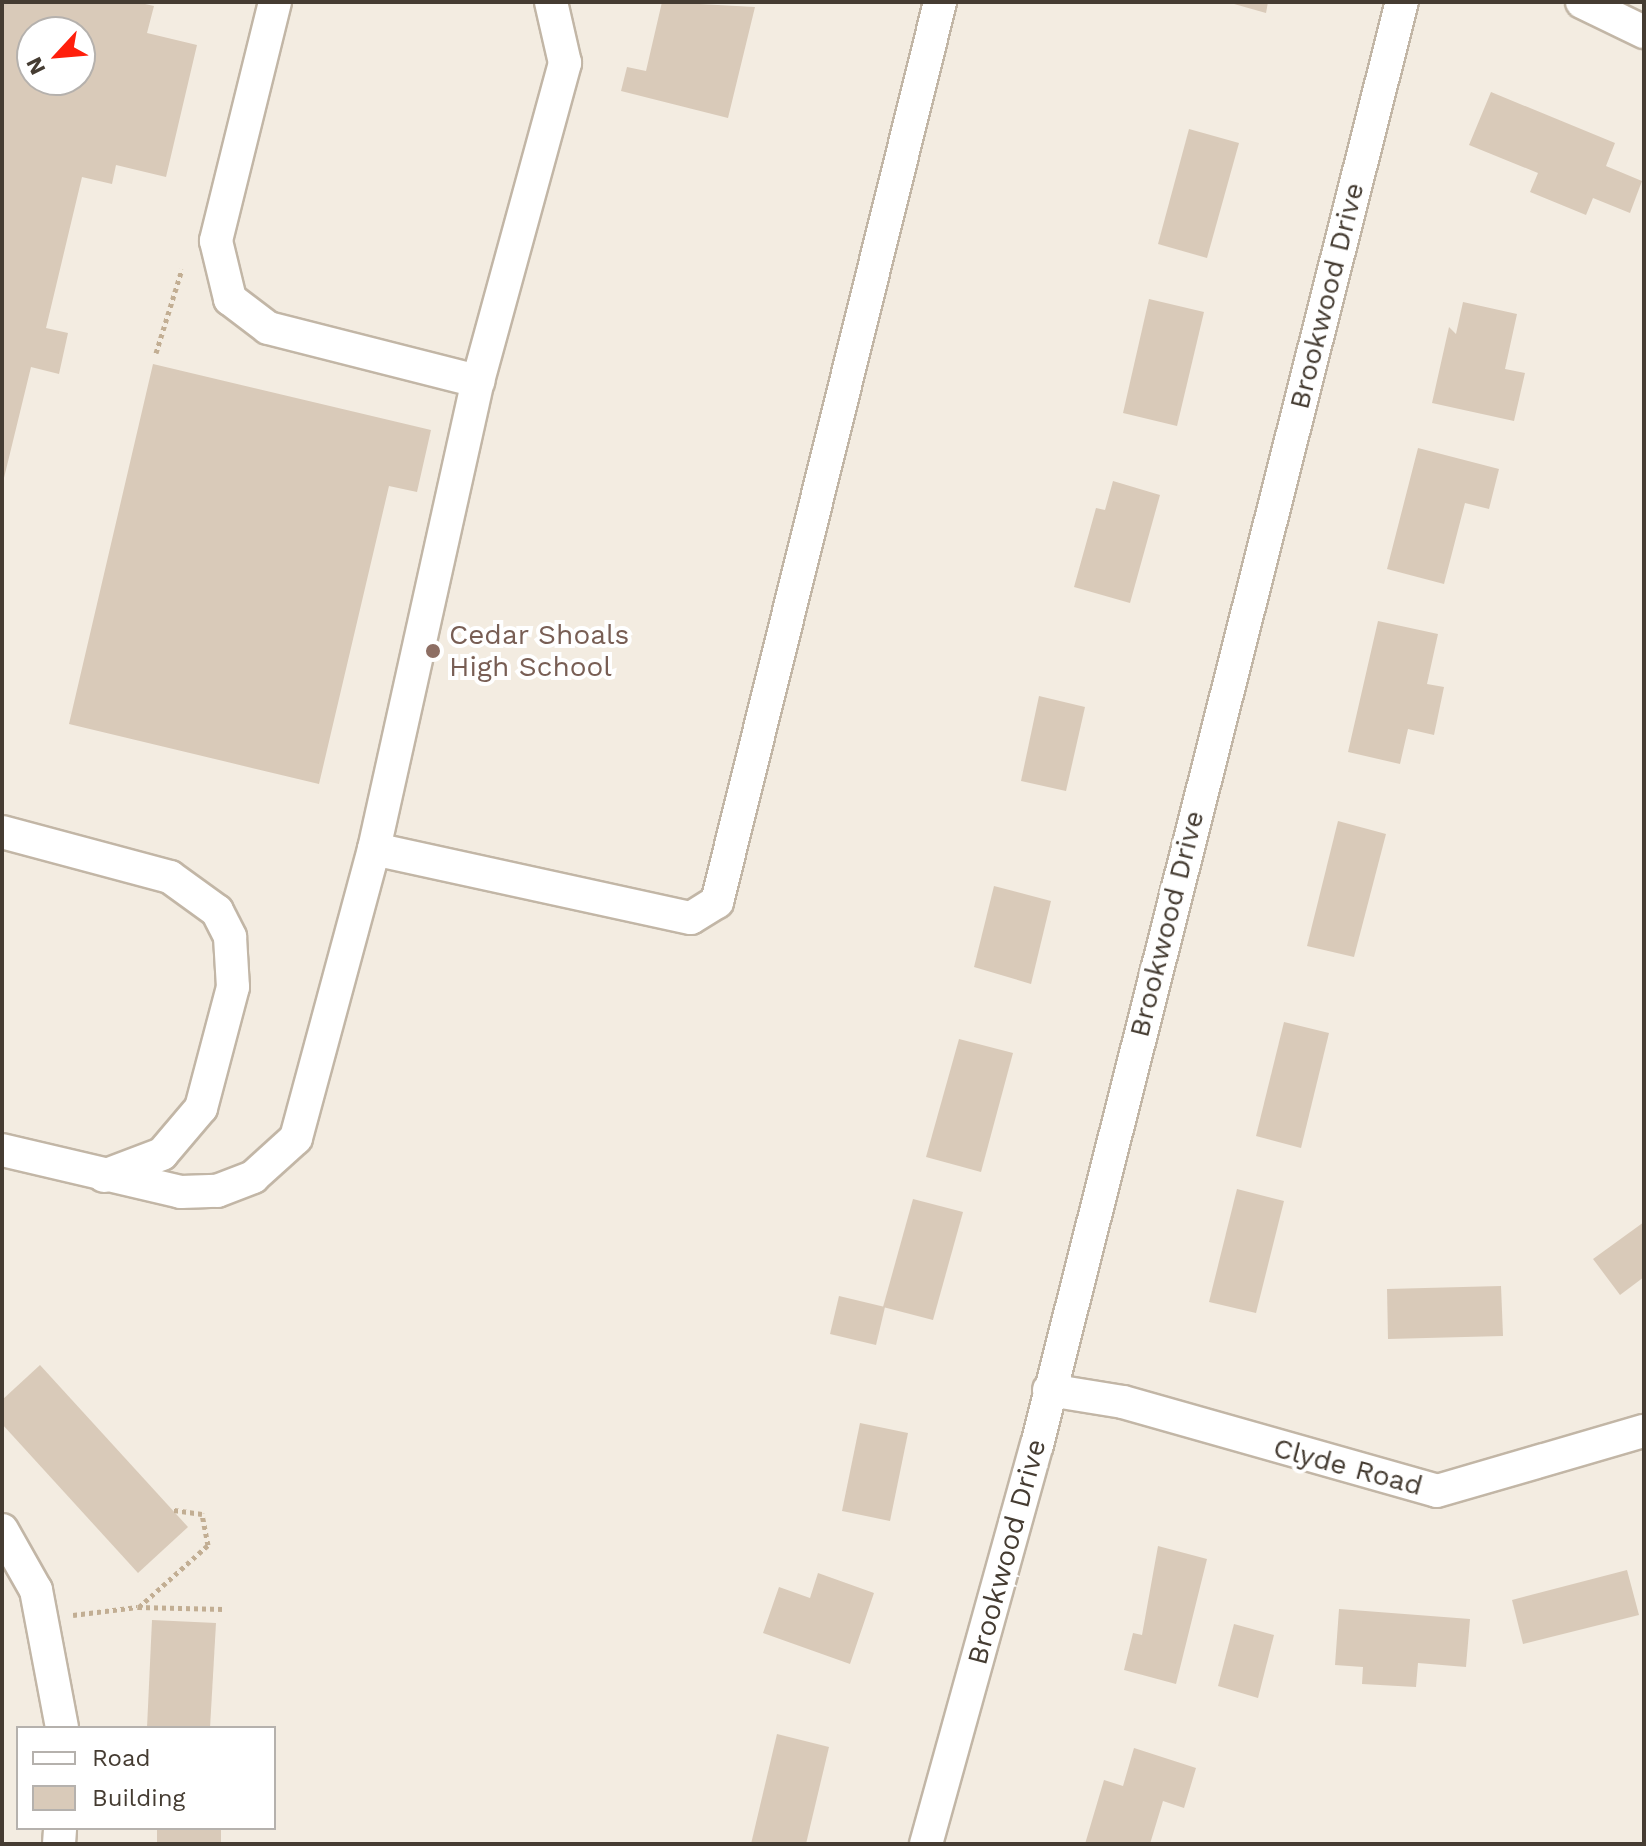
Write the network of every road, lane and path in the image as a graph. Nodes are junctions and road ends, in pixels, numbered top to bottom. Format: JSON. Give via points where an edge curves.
{"nodes":[{"id":1,"x":275,"y":2,"type":"edge"},
{"id":2,"x":551,"y":2,"type":"edge"},
{"id":3,"x":940,"y":2,"type":"edge"},
{"id":4,"x":1402,"y":2,"type":"edge"},
{"id":5,"x":1582,"y":2,"type":"edge"},
{"id":6,"x":1644,"y":32,"type":"edge"},
{"id":7,"x":182,"y":269,"type":"dead end"},
{"id":8,"x":156,"y":353,"type":"dead end"},
{"id":9,"x":478,"y":381,"type":"junction"},
{"id":10,"x":2,"y":832,"type":"edge"},
{"id":11,"x":374,"y":849,"type":"junction"},
{"id":12,"x":2,"y":1150,"type":"edge"},
{"id":13,"x":104,"y":1176,"type":"junction"},
{"id":14,"x":1049,"y":1390,"type":"junction"},
{"id":15,"x":1644,"y":1431,"type":"edge"},
{"id":16,"x":172,"y":1510,"type":"dead end"},
{"id":17,"x":2,"y":1530,"type":"edge"},
{"id":18,"x":138,"y":1607,"type":"junction"},
{"id":19,"x":224,"y":1609,"type":"dead end"},
{"id":20,"x":45,"y":1620,"type":"junction"},
{"id":21,"x":62,"y":1726,"type":"edge"},
{"id":22,"x":926,"y":1844,"type":"edge"}],
"edges":[{"from":1,"to":9,"type":"street","via":[[216,241],[230,299],[268,328]]},
{"from":2,"to":9,"type":"street","via":[[565,63]]},
{"from":3,"to":11,"type":"street","via":[[717,902],[691,918]]},
{"from":4,"to":14,"type":"street","name":"Brookwood Drive"},
{"from":5,"to":6,"type":"street"},
{"from":7,"to":8,"type":"path"},
{"from":9,"to":11,"type":"street"},
{"from":10,"to":13,"type":"street","via":[[170,877],[217,911],[230,937],[237,963],[201,1108],[162,1154]]},
{"from":11,"to":13,"type":"street","via":[[296,1138],[253,1177],[217,1191],[181,1192]]},
{"from":12,"to":13,"type":"street"},
{"from":14,"to":15,"type":"street","name":"Clyde Road","via":[[1123,1402],[1437,1491]]},
{"from":14,"to":22,"type":"street","name":"Brookwood Drive"},
{"from":16,"to":18,"type":"path","via":[[202,1514],[208,1545]]},
{"from":17,"to":20,"type":"street"},
{"from":18,"to":19,"type":"path"},
{"from":18,"to":20,"type":"path"},
{"from":20,"to":21,"type":"street"}]}
